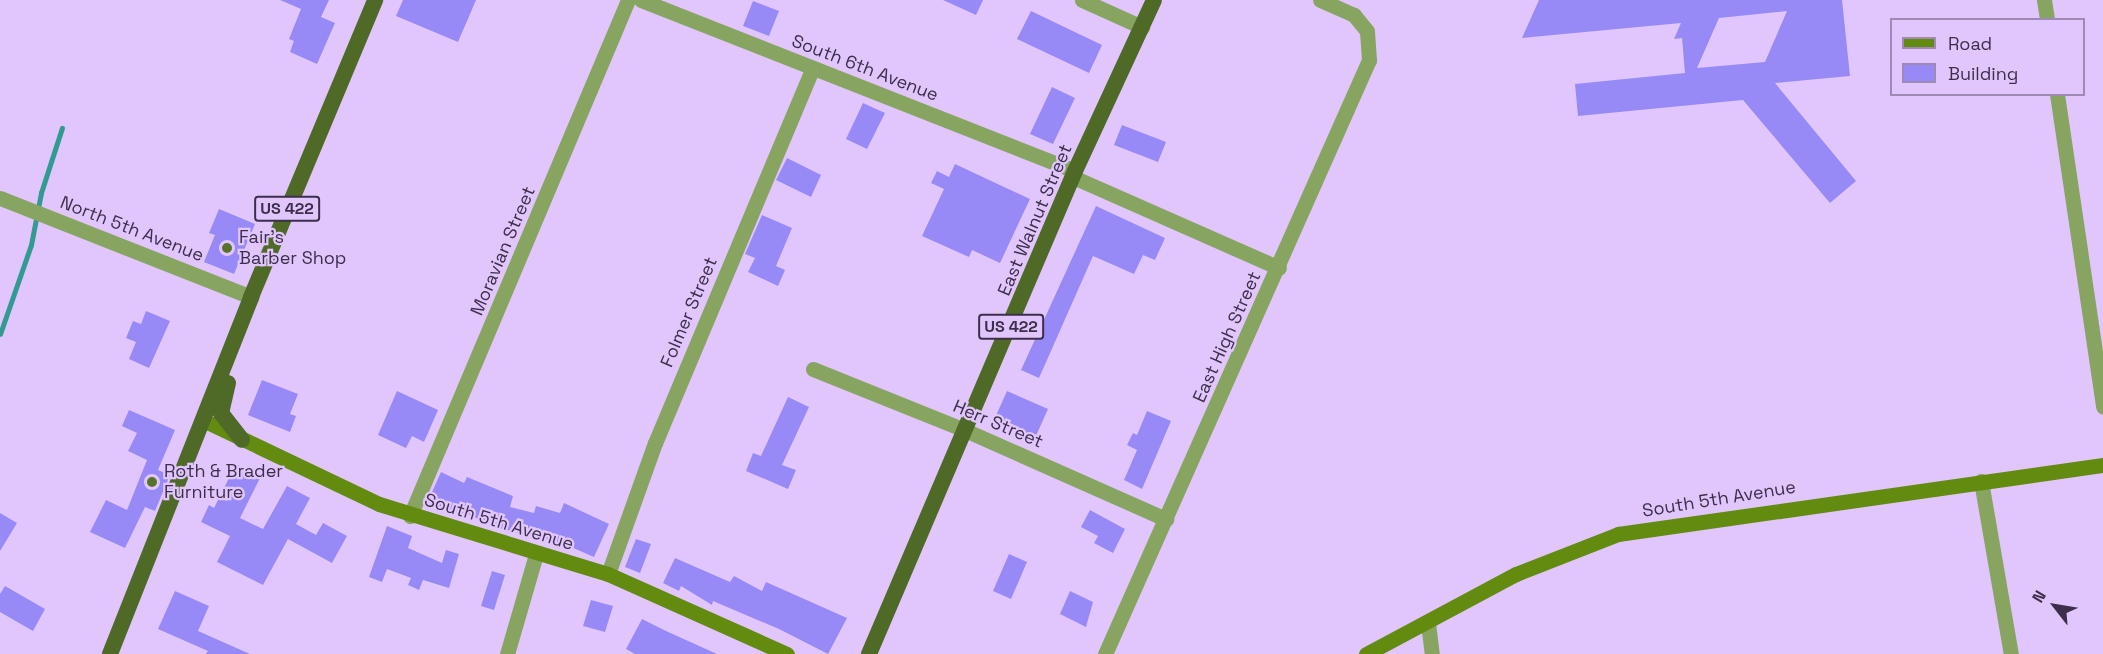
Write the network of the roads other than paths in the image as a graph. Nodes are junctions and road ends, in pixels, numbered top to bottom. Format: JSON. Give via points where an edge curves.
{"nodes":[{"id":1,"x":375,"y":0,"type":"edge"},
{"id":2,"x":628,"y":0,"type":"edge"},
{"id":3,"x":641,"y":0,"type":"edge"},
{"id":4,"x":1082,"y":0,"type":"edge"},
{"id":5,"x":1154,"y":0,"type":"edge"},
{"id":6,"x":1320,"y":0,"type":"edge"},
{"id":7,"x":2044,"y":0,"type":"edge"},
{"id":8,"x":2047,"y":18,"type":"edge"},
{"id":9,"x":1142,"y":27,"type":"junction"},
{"id":10,"x":813,"y":68,"type":"junction"},
{"id":11,"x":2057,"y":96,"type":"edge"},
{"id":12,"x":1074,"y":174,"type":"junction"},
{"id":13,"x":0,"y":198,"type":"edge"},
{"id":14,"x":1279,"y":268,"type":"junction"},
{"id":15,"x":251,"y":297,"type":"junction"},
{"id":16,"x":813,"y":369,"type":"dead end"},
{"id":17,"x":2103,"y":407,"type":"edge"},
{"id":18,"x":203,"y":420,"type":"junction"},
{"id":19,"x":967,"y":431,"type":"junction"},
{"id":20,"x":242,"y":440,"type":"junction"},
{"id":21,"x":2103,"y":465,"type":"edge"},
{"id":22,"x":1981,"y":481,"type":"junction"},
{"id":23,"x":410,"y":516,"type":"junction"},
{"id":24,"x":1166,"y":519,"type":"junction"},
{"id":25,"x":536,"y":554,"type":"junction"},
{"id":26,"x":608,"y":574,"type":"junction"},
{"id":27,"x":1428,"y":623,"type":"junction"},
{"id":28,"x":110,"y":654,"type":"edge"},
{"id":29,"x":507,"y":654,"type":"edge"},
{"id":30,"x":787,"y":654,"type":"edge"},
{"id":31,"x":869,"y":654,"type":"edge"},
{"id":32,"x":1105,"y":654,"type":"edge"},
{"id":33,"x":1366,"y":654,"type":"edge"},
{"id":34,"x":1432,"y":654,"type":"edge"},
{"id":35,"x":2011,"y":654,"type":"edge"}],
"edges":[{"from":1,"to":15,"type":"highway","number":"US 422"},
{"from":2,"to":23,"type":"street","name":"Moravian Street"},
{"from":3,"to":10,"type":"street","name":"South 6th Avenue"},
{"from":4,"to":9,"type":"street"},
{"from":5,"to":9,"type":"highway","name":"East Walnut Street","number":"US 422"},
{"from":6,"to":14,"type":"street","name":"East High Street","via":[[1354,15],[1367,31],[1369,60]]},
{"from":7,"to":8,"type":"street"},
{"from":9,"to":12,"type":"highway","name":"East Walnut Street","number":"US 422"},
{"from":10,"to":12,"type":"street","name":"South 6th Avenue"},
{"from":10,"to":26,"type":"street","name":"Folmer Street","via":[[655,443]]},
{"from":11,"to":17,"type":"street"},
{"from":12,"to":14,"type":"street","name":"South 6th Avenue"},
{"from":12,"to":19,"type":"highway","name":"East Walnut Street","number":"US 422"},
{"from":13,"to":15,"type":"street","name":"North 5th Avenue"},
{"from":14,"to":24,"type":"street","name":"East High Street"},
{"from":15,"to":18,"type":"highway","number":"US 422"},
{"from":15,"to":20,"type":"highway","via":[[255,316],[222,400],[227,423]]},
{"from":16,"to":19,"type":"street","name":"Herr Street"},
{"from":18,"to":20,"type":"main road","name":"South 5th Avenue"},
{"from":18,"to":28,"type":"highway","number":"US 422"},
{"from":19,"to":24,"type":"street","name":"Herr Street"},
{"from":19,"to":31,"type":"highway","name":"East Walnut Street","number":"US 422"},
{"from":20,"to":23,"type":"main road","name":"South 5th Avenue"},
{"from":21,"to":22,"type":"main road","name":"South 5th Avenue"},
{"from":22,"to":27,"type":"main road","name":"South 5th Avenue","via":[[1618,534],[1516,574]]},
{"from":22,"to":35,"type":"street"},
{"from":23,"to":25,"type":"main road","name":"South 5th Avenue"},
{"from":24,"to":32,"type":"street","name":"East High Street"},
{"from":25,"to":26,"type":"main road","name":"South 5th Avenue"},
{"from":25,"to":29,"type":"street"},
{"from":26,"to":30,"type":"main road","name":"South 5th Avenue"},
{"from":27,"to":33,"type":"main road","name":"South 5th Avenue"},
{"from":27,"to":34,"type":"street"}]}
